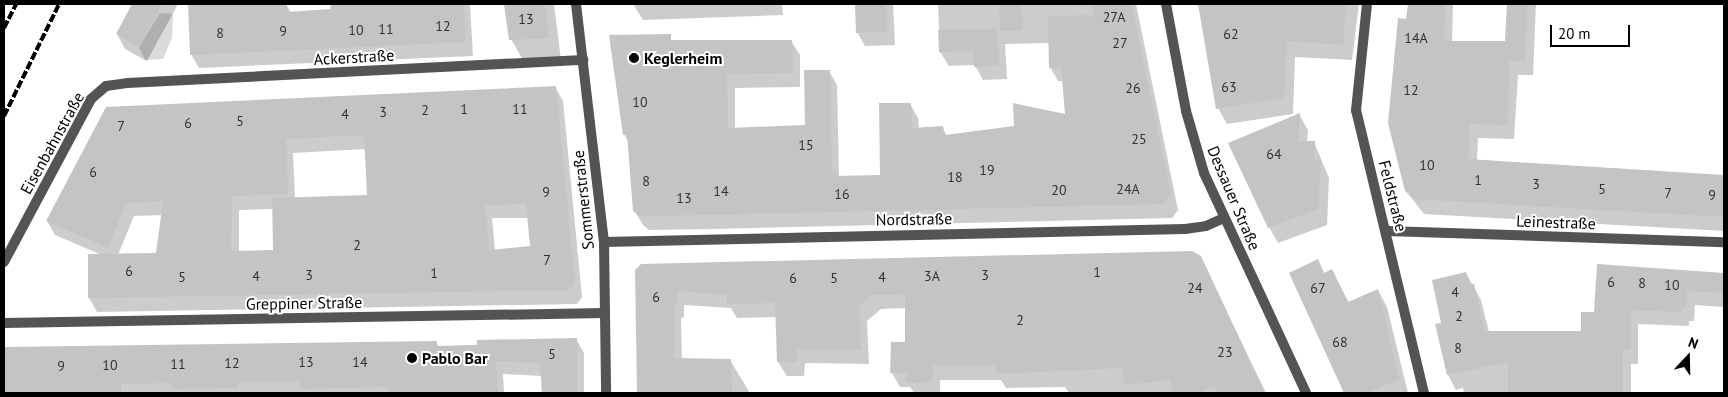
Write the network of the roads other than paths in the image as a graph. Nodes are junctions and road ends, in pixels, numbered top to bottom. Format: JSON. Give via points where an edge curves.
{"nodes":[{"id":1,"x":576,"y":4,"type":"edge"},
{"id":2,"x":1166,"y":4,"type":"edge"},
{"id":3,"x":1367,"y":4,"type":"edge"},
{"id":4,"x":583,"y":60,"type":"junction"},
{"id":5,"x":127,"y":83,"type":"joint"},
{"id":6,"x":1224,"y":218,"type":"junction"},
{"id":7,"x":1387,"y":231,"type":"junction"},
{"id":8,"x":604,"y":242,"type":"junction"},
{"id":9,"x":1724,"y":242,"type":"edge"},
{"id":10,"x":4,"y":262,"type":"edge"},
{"id":11,"x":605,"y":313,"type":"junction"},
{"id":12,"x":4,"y":323,"type":"edge"},
{"id":13,"x":606,"y":393,"type":"edge"},
{"id":14,"x":1306,"y":393,"type":"edge"},
{"id":15,"x":1424,"y":393,"type":"edge"}],
"edges":[{"from":1,"to":4,"type":"street","name":"Sommerstraße"},
{"from":2,"to":6,"type":"street","name":"Dessauer Straße","via":[[1193,142]]},
{"from":3,"to":7,"type":"street","name":"Feldstraße","via":[[1356,110]]},
{"from":4,"to":5,"type":"street","name":"Ackerstraße"},
{"from":4,"to":8,"type":"street","name":"Sommerstraße"},
{"from":5,"to":10,"type":"street","name":"Eisenbahnstraße","via":[[106,86],[91,99]]},
{"from":6,"to":8,"type":"street","name":"Nordstraße","via":[[1206,226],[1185,229]]},
{"from":6,"to":14,"type":"street","name":"Dessauer Straße"},
{"from":7,"to":9,"type":"street","name":"Leinestraße"},
{"from":7,"to":15,"type":"street","name":"Feldstraße"},
{"from":8,"to":11,"type":"street","name":"Sommerstraße"},
{"from":11,"to":12,"type":"street","name":"Greppiner Straße"},
{"from":11,"to":13,"type":"street","name":"Sommerstraße"}]}
